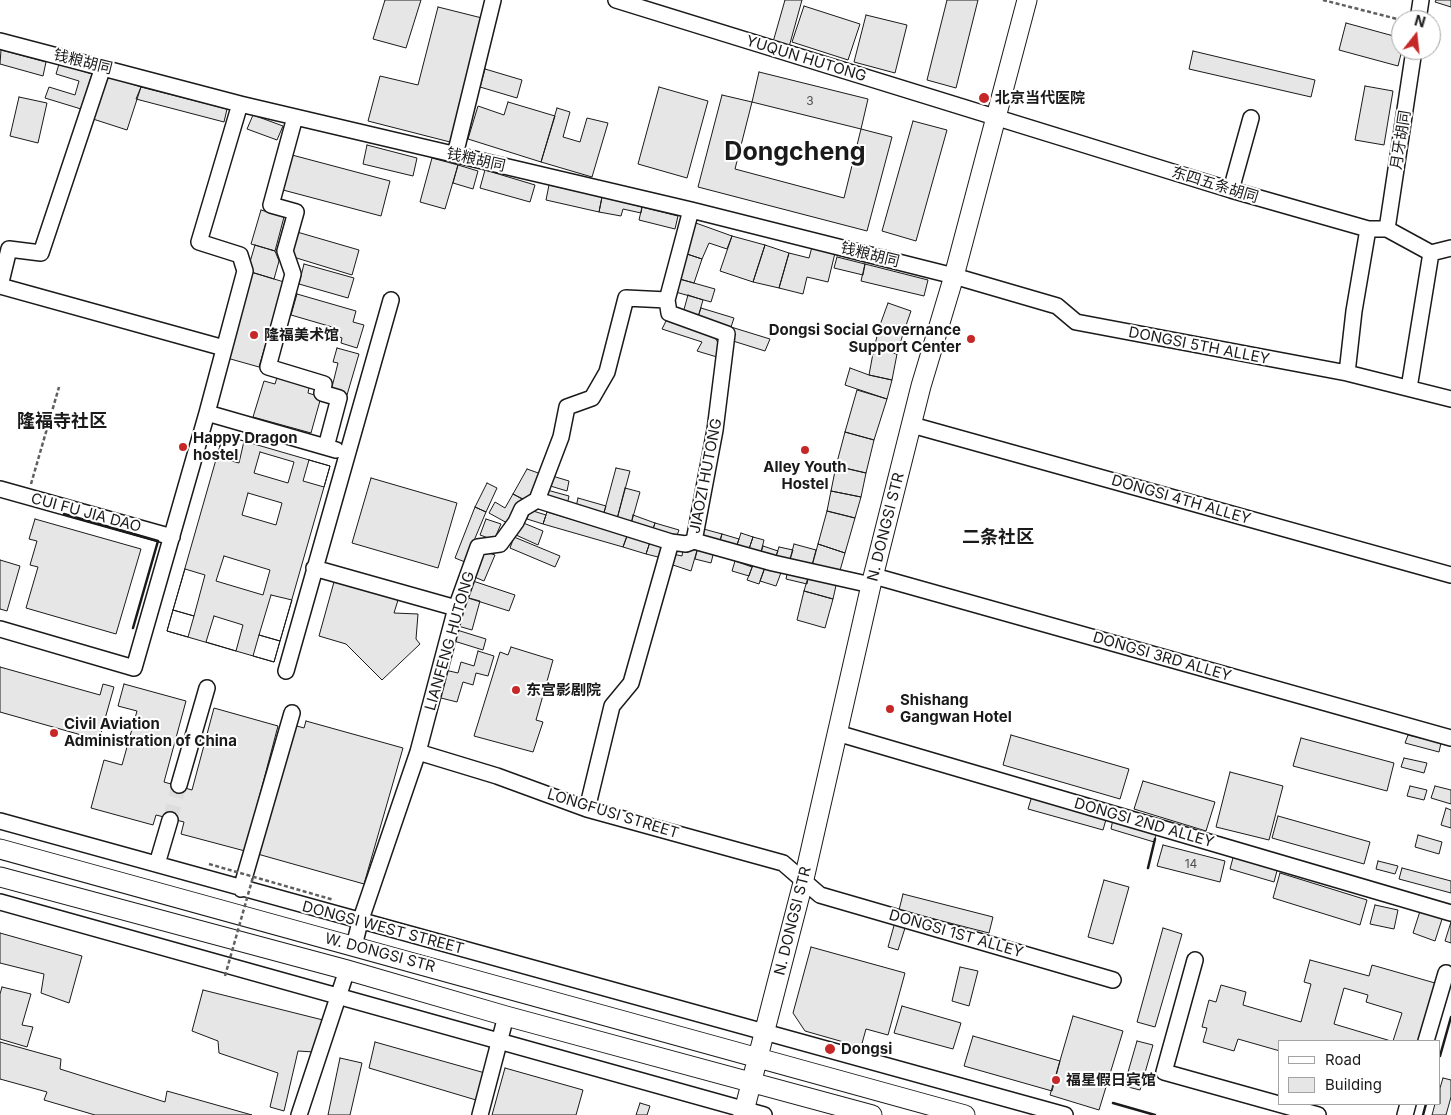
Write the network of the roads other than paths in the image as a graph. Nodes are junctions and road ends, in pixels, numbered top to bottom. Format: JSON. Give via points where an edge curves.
{"nodes":[{"id":1,"x":493,"y":0,"type":"edge"},
{"id":2,"x":616,"y":0,"type":"edge"},
{"id":3,"x":1026,"y":0,"type":"edge"},
{"id":4,"x":0,"y":41,"type":"edge"},
{"id":5,"x":1412,"y":60,"type":"edge"},
{"id":6,"x":103,"y":67,"type":"junction"},
{"id":7,"x":240,"y":104,"type":"junction"},
{"id":8,"x":295,"y":117,"type":"junction"},
{"id":9,"x":996,"y":118,"type":"junction"},
{"id":10,"x":1251,"y":118,"type":"dead end"},
{"id":11,"x":455,"y":156,"type":"junction"},
{"id":12,"x":1231,"y":190,"type":"junction"},
{"id":13,"x":691,"y":210,"type":"junction"},
{"id":14,"x":1368,"y":229,"type":"junction"},
{"id":15,"x":1387,"y":229,"type":"junction"},
{"id":16,"x":1451,"y":248,"type":"edge"},
{"id":17,"x":1431,"y":253,"type":"junction"},
{"id":18,"x":954,"y":276,"type":"junction"},
{"id":19,"x":391,"y":300,"type":"dead end"},
{"id":20,"x":667,"y":300,"type":"junction"},
{"id":21,"x":224,"y":348,"type":"junction"},
{"id":22,"x":1348,"y":373,"type":"junction"},
{"id":23,"x":1409,"y":388,"type":"junction"},
{"id":24,"x":1451,"y":399,"type":"edge"},
{"id":25,"x":207,"y":413,"type":"junction"},
{"id":26,"x":912,"y":425,"type":"junction"},
{"id":27,"x":326,"y":448,"type":"junction"},
{"id":28,"x":347,"y":453,"type":"junction"},
{"id":29,"x":0,"y":489,"type":"edge"},
{"id":30,"x":537,"y":500,"type":"junction"},
{"id":31,"x":172,"y":537,"type":"junction"},
{"id":32,"x":694,"y":541,"type":"junction"},
{"id":33,"x":671,"y":542,"type":"junction"},
{"id":34,"x":314,"y":568,"type":"junction"},
{"id":35,"x":1451,"y":575,"type":"edge"},
{"id":36,"x":873,"y":580,"type":"junction"},
{"id":37,"x":456,"y":608,"type":"junction"},
{"id":38,"x":0,"y":629,"type":"edge"},
{"id":39,"x":286,"y":671,"type":"dead end"},
{"id":40,"x":207,"y":688,"type":"dead end"},
{"id":41,"x":292,"y":712,"type":"dead end"},
{"id":42,"x":838,"y":733,"type":"junction"},
{"id":43,"x":1451,"y":738,"type":"edge"},
{"id":44,"x":418,"y":752,"type":"junction"},
{"id":45,"x":179,"y":785,"type":"tunnel mouth"},
{"id":46,"x":587,"y":809,"type":"junction"},
{"id":47,"x":170,"y":820,"type":"tunnel mouth"},
{"id":48,"x":0,"y":821,"type":"edge"},
{"id":49,"x":0,"y":848,"type":"edge"},
{"id":50,"x":157,"y":864,"type":"junction"},
{"id":51,"x":0,"y":877,"type":"edge"},
{"id":52,"x":804,"y":879,"type":"junction"},
{"id":53,"x":241,"y":889,"type":"junction"},
{"id":54,"x":0,"y":902,"type":"edge"},
{"id":55,"x":1451,"y":913,"type":"edge"},
{"id":56,"x":360,"y":922,"type":"junction"},
{"id":57,"x":354,"y":946,"type":"junction"},
{"id":58,"x":1195,"y":960,"type":"dead end"},
{"id":59,"x":348,"y":970,"type":"junction"},
{"id":60,"x":1446,"y":972,"type":"dead end"},
{"id":61,"x":1113,"y":980,"type":"dead end"},
{"id":62,"x":338,"y":996,"type":"junction"},
{"id":63,"x":506,"y":1016,"type":"junction"},
{"id":64,"x":766,"y":1033,"type":"junction"},
{"id":65,"x":1426,"y":1040,"type":"edge"},
{"id":66,"x":500,"y":1042,"type":"junction"},
{"id":67,"x":759,"y":1058,"type":"junction"},
{"id":68,"x":752,"y":1083,"type":"junction"},
{"id":69,"x":1284,"y":1110,"type":"edge"},
{"id":70,"x":744,"y":1112,"type":"edge"},
{"id":71,"x":299,"y":1115,"type":"edge"},
{"id":72,"x":480,"y":1115,"type":"edge"},
{"id":73,"x":764,"y":1115,"type":"edge"},
{"id":74,"x":872,"y":1115,"type":"edge"},
{"id":75,"x":965,"y":1115,"type":"edge"},
{"id":76,"x":1065,"y":1115,"type":"edge"},
{"id":77,"x":1318,"y":1115,"type":"edge"}],
"edges":[{"from":1,"to":11,"type":"street"},
{"from":2,"to":9,"type":"street","name":"YUQUN HUTONG"},
{"from":3,"to":9,"type":"main road","name":"N. DONGSI STR"},
{"from":4,"to":6,"type":"street","name":"钱粮胡同"},
{"from":5,"to":15,"type":"street","name":"月牙胡同"},
{"from":6,"to":7,"type":"street","name":"钱粮胡同"},
{"from":6,"to":21,"type":"street","via":[[41,253],[9,249],[0,286]]},
{"from":7,"to":8,"type":"street","name":"钱粮胡同"},
{"from":7,"to":21,"type":"street","via":[[199,242],[240,255],[245,271]]},
{"from":8,"to":11,"type":"street","name":"钱粮胡同"},
{"from":8,"to":27,"type":"street","via":[[271,205],[296,212],[285,250],[293,274],[268,367],[324,384],[322,393],[339,398]]},
{"from":9,"to":12,"type":"street","name":"东四五条胡同"},
{"from":9,"to":18,"type":"main road","name":"N. DONGSI STR"},
{"from":10,"to":12,"type":"street"},
{"from":11,"to":13,"type":"street","name":"钱粮胡同"},
{"from":12,"to":14,"type":"street","name":"东四五条胡同"},
{"from":13,"to":18,"type":"street","name":"钱粮胡同"},
{"from":13,"to":20,"type":"street"},
{"from":14,"to":15,"type":"street","name":"东四五条胡同"},
{"from":14,"to":22,"type":"street","via":[[1354,311]]},
{"from":15,"to":17,"type":"street","name":"东四五条胡同"},
{"from":16,"to":17,"type":"street"},
{"from":17,"to":23,"type":"street"},
{"from":18,"to":22,"type":"street","name":"DONGSI 5TH ALLEY","via":[[1057,306],[1076,322]]},
{"from":18,"to":26,"type":"main road","name":"N. DONGSI STR"},
{"from":19,"to":28,"type":"street"},
{"from":20,"to":30,"type":"street","via":[[626,298],[607,372],[592,398],[567,407]]},
{"from":20,"to":32,"type":"street","name":"JIAOZI HUTONG","via":[[669,312],[728,334],[715,430]]},
{"from":21,"to":25,"type":"street"},
{"from":22,"to":23,"type":"street","name":"DONGSI 5TH ALLEY"},
{"from":23,"to":24,"type":"street","name":"DONGSI 5TH ALLEY"},
{"from":25,"to":27,"type":"street"},
{"from":25,"to":31,"type":"street"},
{"from":26,"to":35,"type":"street","name":"DONGSI 4TH ALLEY"},
{"from":26,"to":36,"type":"main road","name":"N. DONGSI STR"},
{"from":27,"to":28,"type":"street"},
{"from":28,"to":34,"type":"street"},
{"from":29,"to":31,"type":"street","name":"CUI FU JIA DAO"},
{"from":30,"to":33,"type":"street"},
{"from":30,"to":37,"type":"street","name":"LIANFENG HUTONG","via":[[522,509],[500,544],[478,547]]},
{"from":31,"to":38,"type":"street","via":[[134,668]]},
{"from":32,"to":33,"type":"street","name":"JIAOZI HUTONG","via":[[686,544]]},
{"from":32,"to":36,"type":"street","name":"DONGSI 3RD ALLEY","via":[[773,563]]},
{"from":33,"to":46,"type":"street","name":"JIAOZI HUTONG","via":[[631,683],[612,706]]},
{"from":34,"to":37,"type":"street"},
{"from":34,"to":39,"type":"street"},
{"from":36,"to":42,"type":"main road","name":"N. DONGSI STR"},
{"from":36,"to":43,"type":"street","name":"DONGSI 3RD ALLEY"},
{"from":37,"to":44,"type":"street","name":"LIANFENG HUTONG"},
{"from":40,"to":45,"type":"street"},
{"from":41,"to":53,"type":"street"},
{"from":42,"to":52,"type":"main road","name":"N. DONGSI STR"},
{"from":42,"to":55,"type":"street","name":"DONGSI 2ND ALLEY"},
{"from":44,"to":46,"type":"street","name":"LONGFUSI STREET","via":[[497,776]]},
{"from":44,"to":56,"type":"street","name":"LIANFENG HUTONG"},
{"from":46,"to":52,"type":"street","name":"LONGFUSI STREET","via":[[783,863]]},
{"from":47,"to":50,"type":"street"},
{"from":48,"to":50,"type":"street","name":"DONGSI WEST STREET"},
{"from":49,"to":57,"type":"main road","name":"W. DONGSI STR"},
{"from":50,"to":53,"type":"street","name":"DONGSI WEST STREET"},
{"from":51,"to":59,"type":"main road"},
{"from":52,"to":61,"type":"street","name":"DONGSI 1ST ALLEY","via":[[820,895]]},
{"from":52,"to":64,"type":"main road","name":"N. DONGSI STR"},
{"from":53,"to":56,"type":"street","name":"DONGSI WEST STREET"},
{"from":54,"to":62,"type":"street"},
{"from":56,"to":57,"type":"street","name":"LIANFENG HUTONG"},
{"from":56,"to":64,"type":"street","name":"DONGSI WEST STREET"},
{"from":57,"to":67,"type":"main road","name":"W. DONGSI STR"},
{"from":58,"to":69,"type":"street","via":[[1164,1072]]},
{"from":59,"to":62,"type":"street"},
{"from":59,"to":63,"type":"main road"},
{"from":60,"to":65,"type":"street"},
{"from":62,"to":66,"type":"street"},
{"from":62,"to":71,"type":"street"},
{"from":63,"to":66,"type":"street"},
{"from":63,"to":68,"type":"main road"},
{"from":64,"to":67,"type":"main road","name":"N. DONGSI STR"},
{"from":64,"to":76,"type":"street","name":"DONGSI WEST STREET"},
{"from":66,"to":70,"type":"street"},
{"from":66,"to":72,"type":"street"},
{"from":67,"to":68,"type":"main road","name":"N. DONGSI STR"},
{"from":67,"to":75,"type":"main road","name":"W. DONGSI STR"},
{"from":68,"to":70,"type":"main road","name":"N. DONGSI STR"},
{"from":68,"to":74,"type":"main road"},
{"from":69,"to":77,"type":"street"},
{"from":70,"to":73,"type":"street"}]}
